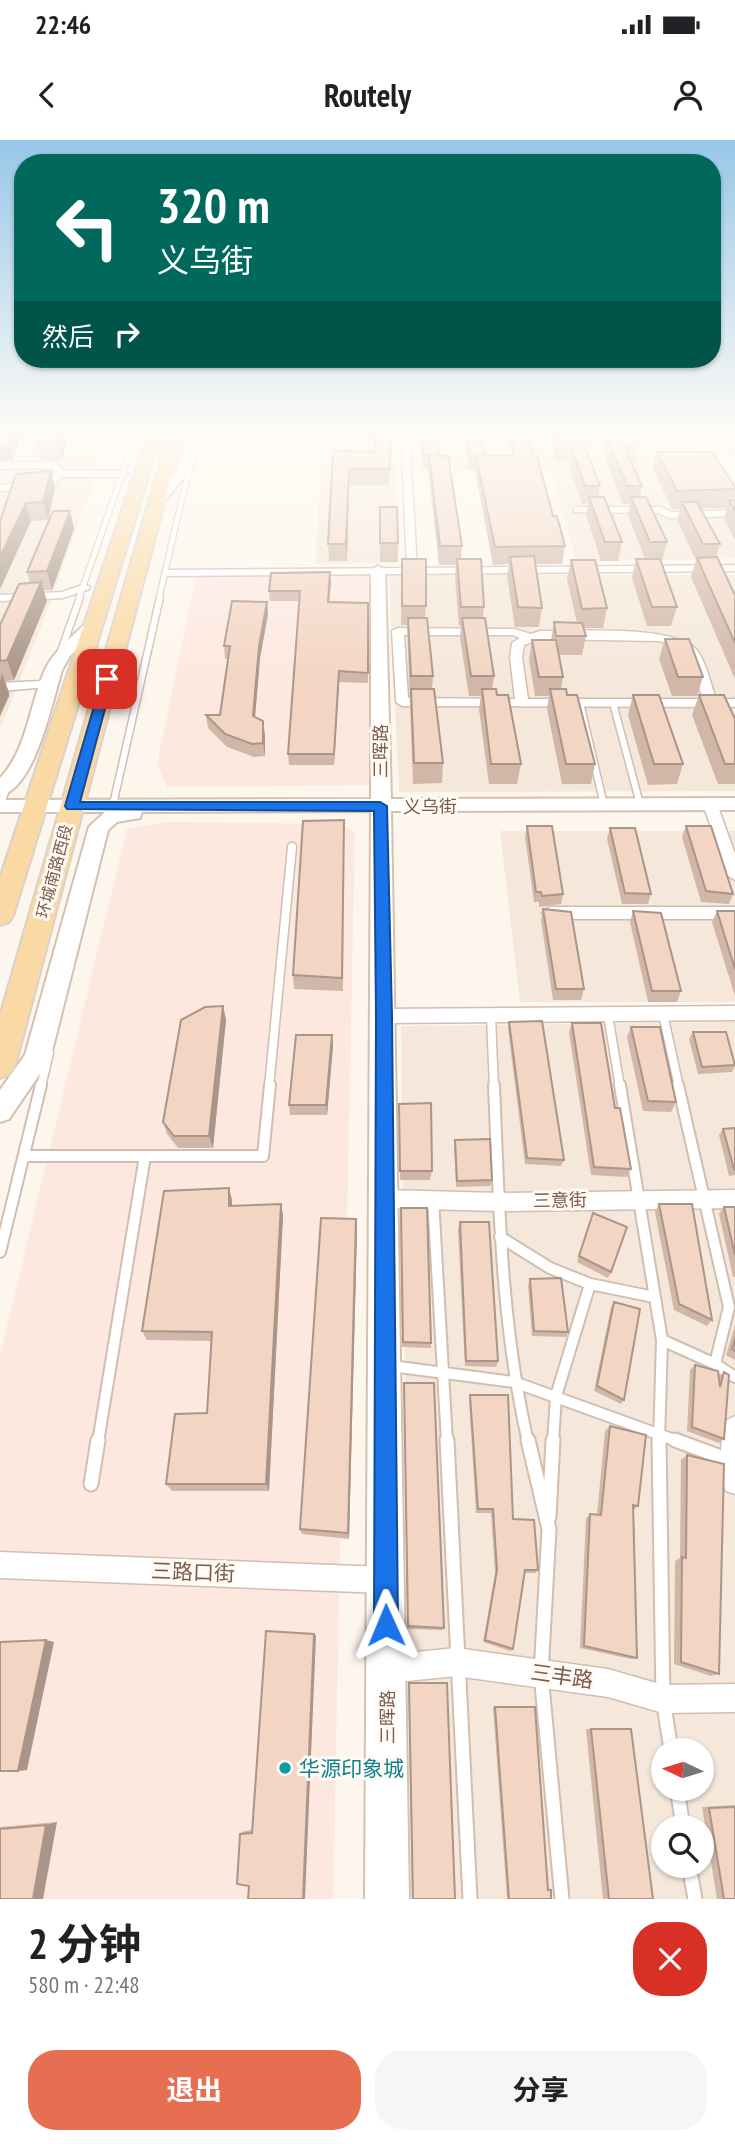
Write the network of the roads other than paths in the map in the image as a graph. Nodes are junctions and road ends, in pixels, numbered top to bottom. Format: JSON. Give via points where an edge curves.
{"nodes":[{"id":1,"x":110,"y":514,"type":"edge"},
{"id":2,"x":129,"y":514,"type":"edge"},
{"id":3,"x":153,"y":514,"type":"edge"},
{"id":4,"x":179,"y":514,"type":"edge"},
{"id":5,"x":409,"y":514,"type":"edge"},
{"id":6,"x":675,"y":514,"type":"edge"},
{"id":7,"x":704,"y":514,"type":"edge"},
{"id":8,"x":735,"y":568,"type":"edge"},
{"id":9,"x":412,"y":569,"type":"junction"},
{"id":10,"x":378,"y":570,"type":"junction"},
{"id":11,"x":167,"y":573,"type":"junction"},
{"id":12,"x":85,"y":587,"type":"junction"},
{"id":13,"x":0,"y":598,"type":"edge"},
{"id":14,"x":93,"y":625,"type":"junction"},
{"id":15,"x":531,"y":638,"type":"junction"},
{"id":16,"x":48,"y":679,"type":"junction"},
{"id":17,"x":0,"y":687,"type":"edge"},
{"id":18,"x":522,"y":703,"type":"junction"},
{"id":19,"x":580,"y":703,"type":"junction"},
{"id":20,"x":612,"y":703,"type":"junction"},
{"id":21,"x":711,"y":703,"type":"junction"},
{"id":22,"x":735,"y":703,"type":"edge"},
{"id":23,"x":5,"y":785,"type":"edge"},
{"id":24,"x":604,"y":804,"type":"junction"},
{"id":25,"x":640,"y":804,"type":"junction"},
{"id":26,"x":710,"y":804,"type":"junction"},
{"id":27,"x":735,"y":804,"type":"edge"},
{"id":28,"x":35,"y":806,"type":"junction"},
{"id":29,"x":72,"y":806,"type":"junction"},
{"id":30,"x":380,"y":806,"type":"junction"},
{"id":31,"x":0,"y":807,"type":"edge"},
{"id":32,"x":112,"y":811,"type":"junction"},
{"id":33,"x":292,"y":847,"type":"dead end"},
{"id":34,"x":735,"y":875,"type":"edge"},
{"id":35,"x":544,"y":913,"type":"edge"},
{"id":36,"x":735,"y":913,"type":"edge"},
{"id":37,"x":0,"y":916,"type":"edge"},
{"id":38,"x":663,"y":1014,"type":"junction"},
{"id":39,"x":608,"y":1015,"type":"junction"},
{"id":40,"x":384,"y":1016,"type":"junction"},
{"id":41,"x":491,"y":1017,"type":"junction"},
{"id":42,"x":733,"y":1019,"type":"edge"},
{"id":43,"x":57,"y":1023,"type":"dead end"},
{"id":44,"x":50,"y":1049,"type":"dead end"},
{"id":45,"x":0,"y":1066,"type":"edge"},
{"id":46,"x":0,"y":1111,"type":"edge"},
{"id":47,"x":24,"y":1156,"type":"junction"},
{"id":48,"x":145,"y":1156,"type":"junction"},
{"id":49,"x":433,"y":1198,"type":"junction"},
{"id":50,"x":640,"y":1198,"type":"junction"},
{"id":51,"x":385,"y":1199,"type":"junction"},
{"id":52,"x":735,"y":1199,"type":"edge"},
{"id":53,"x":703,"y":1201,"type":"junction"},
{"id":54,"x":500,"y":1202,"type":"junction"},
{"id":55,"x":12,"y":1204,"type":"junction"},
{"id":56,"x":0,"y":1205,"type":"edge"},
{"id":57,"x":500,"y":1237,"type":"junction"},
{"id":58,"x":0,"y":1252,"type":"edge"},
{"id":59,"x":590,"y":1284,"type":"junction"},
{"id":60,"x":654,"y":1297,"type":"junction"},
{"id":61,"x":662,"y":1340,"type":"junction"},
{"id":62,"x":715,"y":1364,"type":"junction"},
{"id":63,"x":385,"y":1365,"type":"junction"},
{"id":64,"x":445,"y":1373,"type":"junction"},
{"id":65,"x":735,"y":1377,"type":"edge"},
{"id":66,"x":514,"y":1382,"type":"junction"},
{"id":67,"x":556,"y":1396,"type":"junction"},
{"id":68,"x":735,"y":1428,"type":"edge"},
{"id":69,"x":659,"y":1433,"type":"junction"},
{"id":70,"x":734,"y":1472,"type":"edge"},
{"id":71,"x":91,"y":1484,"type":"dead end"},
{"id":72,"x":549,"y":1529,"type":"junction"},
{"id":73,"x":0,"y":1565,"type":"edge"},
{"id":74,"x":385,"y":1580,"type":"junction"},
{"id":75,"x":456,"y":1662,"type":"junction"},
{"id":76,"x":387,"y":1669,"type":"junction"},
{"id":77,"x":541,"y":1674,"type":"junction"},
{"id":78,"x":735,"y":1698,"type":"edge"},
{"id":79,"x":663,"y":1699,"type":"junction"},
{"id":80,"x":669,"y":1738,"type":"edge"},
{"id":81,"x":692,"y":1878,"type":"edge"},
{"id":82,"x":387,"y":1899,"type":"edge"},
{"id":83,"x":470,"y":1899,"type":"edge"},
{"id":84,"x":562,"y":1899,"type":"edge"},
{"id":85,"x":695,"y":1899,"type":"edge"}],
"edges":[{"from":1,"to":12,"type":"lane"},
{"from":2,"to":14,"type":"main road","name":"环城南路西段"},
{"from":3,"to":29,"type":"main road","name":"环城南路西段"},
{"from":4,"to":11,"type":"lane"},
{"from":5,"to":9,"type":"street"},
{"from":6,"to":7,"type":"street"},
{"from":8,"to":9,"type":"street"},
{"from":9,"to":10,"type":"street"},
{"from":10,"to":11,"type":"street"},
{"from":10,"to":30,"type":"street","name":"三晖路"},
{"from":11,"to":32,"type":"lane"},
{"from":12,"to":13,"type":"street","via":[[63,596]]},
{"from":12,"to":16,"type":"lane"},
{"from":14,"to":16,"type":"street","via":[[64,653]]},
{"from":14,"to":28,"type":"main road","name":"环城南路西段"},
{"from":15,"to":18,"type":"street","via":[[517,643]]},
{"from":15,"to":18,"type":"street","via":[[514,632],[398,631],[402,702]]},
{"from":15,"to":21,"type":"street","via":[[660,637],[681,643],[693,653]]},
{"from":16,"to":17,"type":"street"},
{"from":16,"to":23,"type":"street","via":[[22,766]]},
{"from":18,"to":19,"type":"street"},
{"from":19,"to":20,"type":"street"},
{"from":19,"to":24,"type":"lane"},
{"from":20,"to":21,"type":"street"},
{"from":20,"to":25,"type":"lane"},
{"from":21,"to":22,"type":"street"},
{"from":23,"to":31,"type":"lane"},
{"from":24,"to":25,"type":"street","name":"义乌街"},
{"from":24,"to":30,"type":"street","name":"义乌街"},
{"from":25,"to":26,"type":"street","name":"义乌街"},
{"from":26,"to":27,"type":"street","name":"义乌街"},
{"from":26,"to":34,"type":"street"},
{"from":28,"to":29,"type":"street"},
{"from":28,"to":31,"type":"street"},
{"from":28,"to":37,"type":"main road","name":"环城南路西段"},
{"from":29,"to":32,"type":"street"},
{"from":29,"to":45,"type":"main road","name":"环城南路西段"},
{"from":30,"to":32,"type":"street","name":"义乌街","via":[[153,805],[137,812]]},
{"from":30,"to":40,"type":"street","name":"三晖路"},
{"from":32,"to":43,"type":"lane"},
{"from":32,"to":46,"type":"street","via":[[99,827],[91,850],[37,1059]]},
{"from":33,"to":48,"type":"lane","via":[[263,1156]]},
{"from":35,"to":36,"type":"street"},
{"from":38,"to":39,"type":"street"},
{"from":38,"to":42,"type":"street"},
{"from":38,"to":53,"type":"lane"},
{"from":39,"to":41,"type":"street"},
{"from":39,"to":50,"type":"lane"},
{"from":40,"to":41,"type":"street"},
{"from":40,"to":51,"type":"street","name":"三晖路"},
{"from":41,"to":54,"type":"lane"},
{"from":44,"to":47,"type":"lane"},
{"from":47,"to":48,"type":"lane"},
{"from":47,"to":55,"type":"lane"},
{"from":48,"to":71,"type":"lane"},
{"from":49,"to":51,"type":"street","name":"三意街"},
{"from":49,"to":54,"type":"street","name":"三意街"},
{"from":49,"to":64,"type":"lane"},
{"from":50,"to":53,"type":"street","name":"三意街"},
{"from":50,"to":54,"type":"street","name":"三意街"},
{"from":50,"to":60,"type":"lane"},
{"from":51,"to":63,"type":"street","name":"三晖路"},
{"from":52,"to":53,"type":"street","name":"三意街"},
{"from":53,"to":62,"type":"lane","via":[[729,1307]]},
{"from":54,"to":57,"type":"lane"},
{"from":55,"to":56,"type":"lane"},
{"from":55,"to":58,"type":"lane"},
{"from":57,"to":59,"type":"lane","via":[[550,1268]]},
{"from":57,"to":66,"type":"lane"},
{"from":59,"to":60,"type":"lane"},
{"from":59,"to":67,"type":"lane"},
{"from":60,"to":61,"type":"lane"},
{"from":61,"to":62,"type":"lane"},
{"from":61,"to":69,"type":"lane"},
{"from":62,"to":65,"type":"lane"},
{"from":63,"to":64,"type":"lane"},
{"from":63,"to":74,"type":"street","name":"三晖路"},
{"from":64,"to":66,"type":"lane"},
{"from":64,"to":75,"type":"lane"},
{"from":66,"to":67,"type":"lane"},
{"from":66,"to":72,"type":"lane"},
{"from":67,"to":69,"type":"lane"},
{"from":67,"to":72,"type":"lane"},
{"from":68,"to":70,"type":"street"},
{"from":69,"to":70,"type":"lane"},
{"from":69,"to":79,"type":"lane"},
{"from":72,"to":77,"type":"lane"},
{"from":73,"to":74,"type":"street","name":"三路口街"},
{"from":74,"to":76,"type":"street","name":"三晖路"},
{"from":75,"to":76,"type":"street","name":"三丰路"},
{"from":75,"to":77,"type":"street","name":"三丰路"},
{"from":75,"to":83,"type":"lane"},
{"from":76,"to":82,"type":"street","name":"三晖路"},
{"from":77,"to":79,"type":"street","name":"三丰路","via":[[608,1683]]},
{"from":77,"to":84,"type":"lane"},
{"from":78,"to":79,"type":"street","name":"三丰路"},
{"from":79,"to":80,"type":"lane"},
{"from":81,"to":85,"type":"lane"}]}
